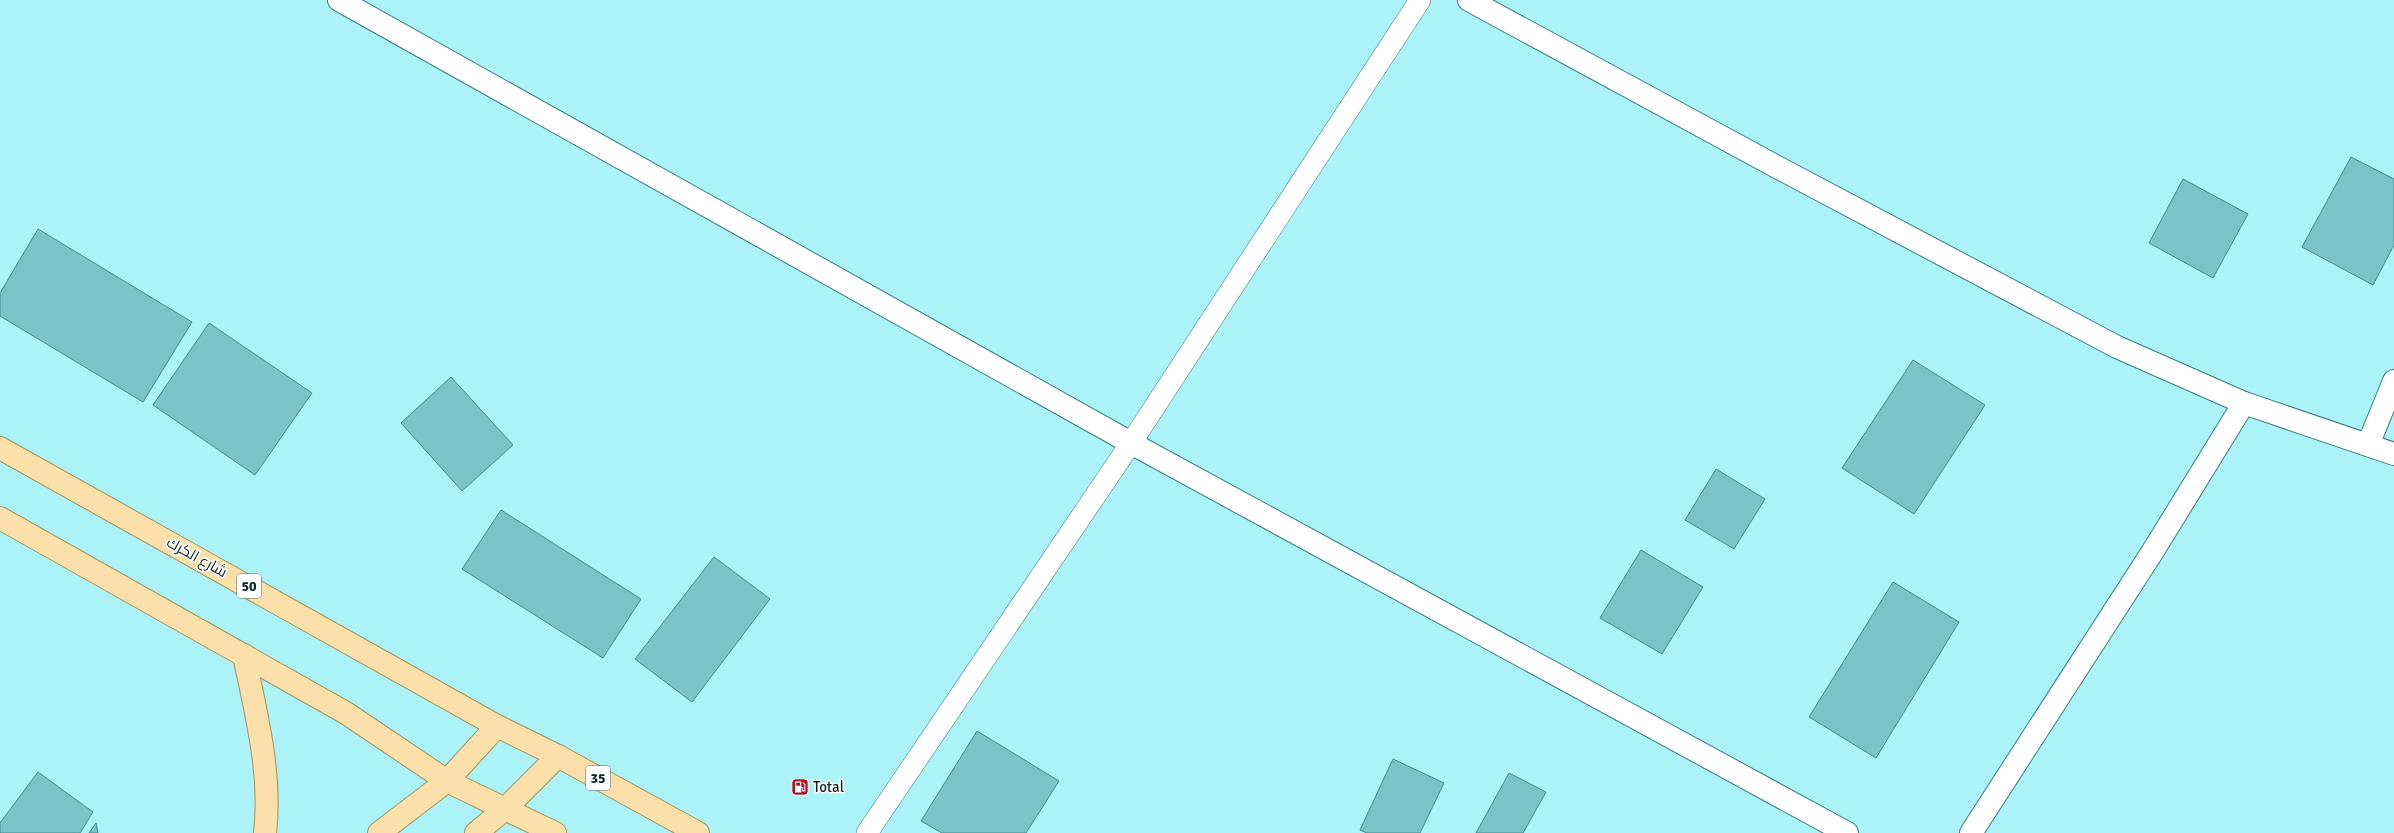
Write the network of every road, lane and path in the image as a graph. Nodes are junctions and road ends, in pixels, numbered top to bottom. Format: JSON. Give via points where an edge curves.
{"nodes":[{"id":1,"x":339,"y":0,"type":"edge"},
{"id":2,"x":1420,"y":0,"type":"edge"},
{"id":3,"x":1469,"y":0,"type":"edge"},
{"id":4,"x":2394,"y":381,"type":"edge"},
{"id":5,"x":2244,"y":403,"type":"junction"},
{"id":6,"x":1131,"y":443,"type":"junction"},
{"id":7,"x":2368,"y":445,"type":"junction"},
{"id":8,"x":0,"y":448,"type":"edge"},
{"id":9,"x":2394,"y":454,"type":"edge"},
{"id":10,"x":0,"y":518,"type":"edge"},
{"id":11,"x":244,"y":655,"type":"junction"},
{"id":12,"x":497,"y":726,"type":"junction"},
{"id":13,"x":558,"y":756,"type":"junction"},
{"id":14,"x":447,"y":781,"type":"junction"},
{"id":15,"x":505,"y":809,"type":"junction"},
{"id":16,"x":265,"y":833,"type":"edge"},
{"id":17,"x":379,"y":833,"type":"edge"},
{"id":18,"x":476,"y":833,"type":"edge"},
{"id":19,"x":555,"y":833,"type":"edge"},
{"id":20,"x":698,"y":833,"type":"edge"},
{"id":21,"x":866,"y":833,"type":"edge"},
{"id":22,"x":1847,"y":833,"type":"edge"},
{"id":23,"x":1971,"y":833,"type":"edge"}],
"edges":[{"from":1,"to":6,"type":"street"},
{"from":2,"to":6,"type":"lane"},
{"from":3,"to":5,"type":"street","via":[[1990,281],[2117,347]]},
{"from":4,"to":7,"type":"street"},
{"from":5,"to":7,"type":"street"},
{"from":5,"to":23,"type":"street","via":[[2153,551]]},
{"from":6,"to":21,"type":"lane"},
{"from":6,"to":22,"type":"street"},
{"from":7,"to":9,"type":"street"},
{"from":8,"to":12,"type":"main road","name":"شارع الكرك","number":"50"},
{"from":10,"to":11,"type":"main road"},
{"from":11,"to":14,"type":"main road","via":[[346,713]]},
{"from":11,"to":16,"type":"main road","via":[[265,761],[268,806]]},
{"from":12,"to":13,"type":"main road","number":"35"},
{"from":12,"to":14,"type":"main road"},
{"from":13,"to":15,"type":"main road"},
{"from":13,"to":20,"type":"main road","number":"35"},
{"from":14,"to":15,"type":"main road"},
{"from":14,"to":17,"type":"main road"},
{"from":15,"to":18,"type":"main road"},
{"from":15,"to":19,"type":"main road"}]}
